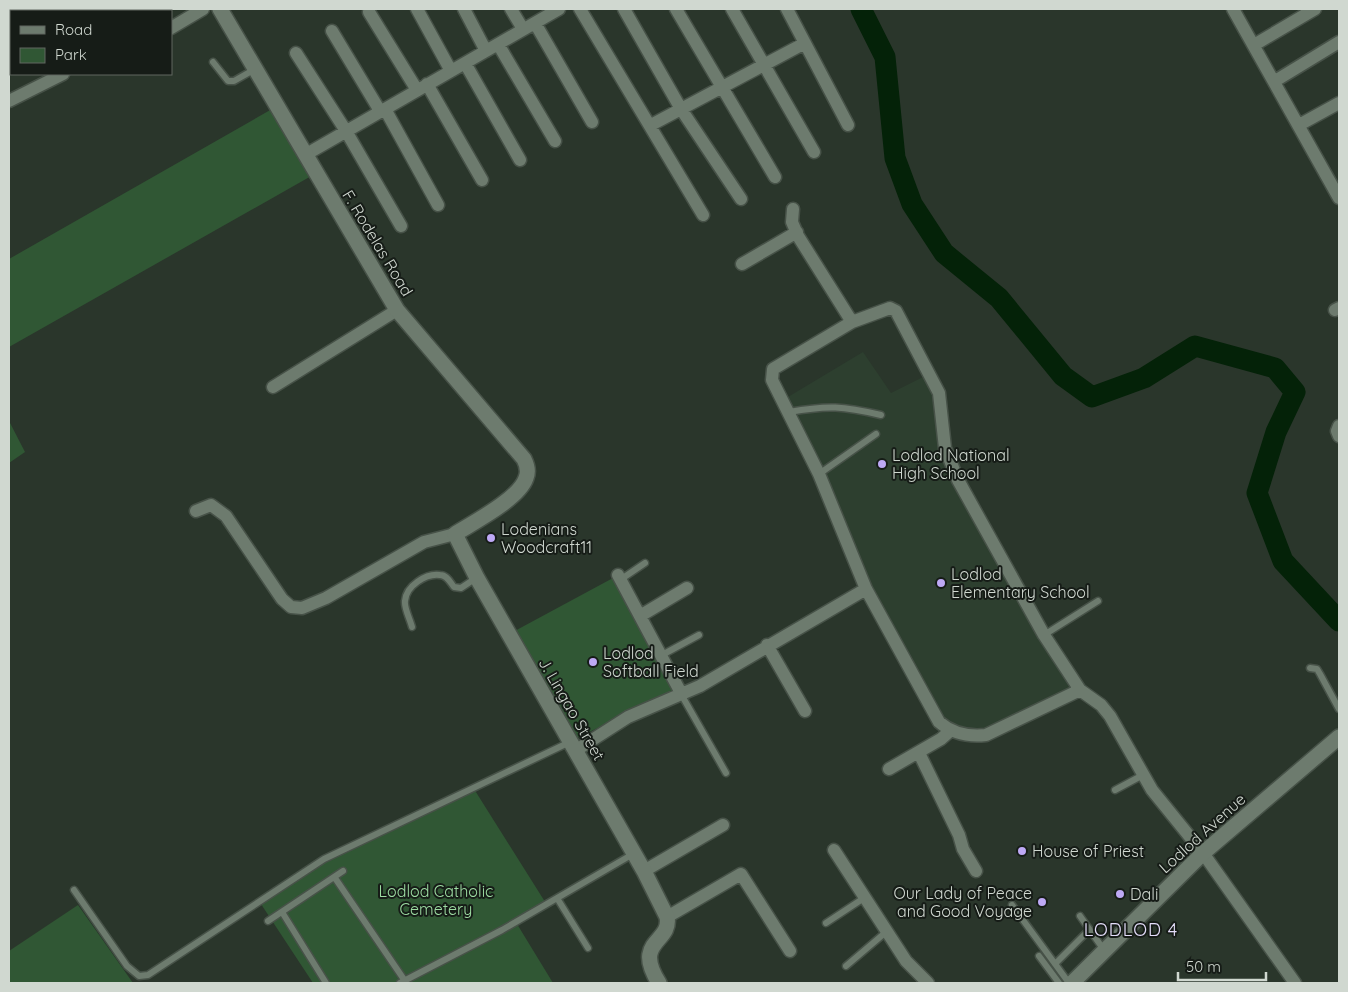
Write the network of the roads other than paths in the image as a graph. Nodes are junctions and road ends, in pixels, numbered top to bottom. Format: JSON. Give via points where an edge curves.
{"nodes":[{"id":1,"x":203,"y":9,"type":"edge"},
{"id":2,"x":220,"y":9,"type":"edge"},
{"id":3,"x":417,"y":9,"type":"edge"},
{"id":4,"x":464,"y":9,"type":"edge"},
{"id":5,"x":511,"y":9,"type":"edge"},
{"id":6,"x":559,"y":9,"type":"edge"},
{"id":7,"x":580,"y":9,"type":"edge"},
{"id":8,"x":624,"y":9,"type":"edge"},
{"id":9,"x":676,"y":9,"type":"edge"},
{"id":10,"x":732,"y":9,"type":"edge"},
{"id":11,"x":787,"y":9,"type":"edge"},
{"id":12,"x":1233,"y":9,"type":"edge"},
{"id":13,"x":1316,"y":9,"type":"edge"},
{"id":14,"x":369,"y":12,"type":"dead end"},
{"id":15,"x":535,"y":23,"type":"junction"},
{"id":16,"x":172,"y":27,"type":"edge"},
{"id":17,"x":522,"y":30,"type":"junction"},
{"id":18,"x":332,"y":31,"type":"dead end"},
{"id":19,"x":1339,"y":42,"type":"edge"},
{"id":20,"x":804,"y":43,"type":"junction"},
{"id":21,"x":498,"y":44,"type":"junction"},
{"id":22,"x":1254,"y":45,"type":"junction"},
{"id":23,"x":486,"y":51,"type":"junction"},
{"id":24,"x":296,"y":53,"type":"dead end"},
{"id":25,"x":213,"y":62,"type":"dead end"},
{"id":26,"x":465,"y":63,"type":"junction"},
{"id":27,"x":763,"y":65,"type":"junction"},
{"id":28,"x":256,"y":68,"type":"junction"},
{"id":29,"x":451,"y":71,"type":"junction"},
{"id":30,"x":61,"y":75,"type":"edge"},
{"id":31,"x":1275,"y":81,"type":"junction"},
{"id":32,"x":422,"y":87,"type":"junction"},
{"id":33,"x":721,"y":88,"type":"junction"},
{"id":34,"x":9,"y":101,"type":"edge"},
{"id":35,"x":1339,"y":103,"type":"edge"},
{"id":36,"x":681,"y":109,"type":"junction"},
{"id":37,"x":383,"y":110,"type":"junction"},
{"id":38,"x":592,"y":122,"type":"dead end"},
{"id":39,"x":848,"y":125,"type":"dead end"},
{"id":40,"x":1299,"y":125,"type":"junction"},
{"id":41,"x":651,"y":126,"type":"junction"},
{"id":42,"x":346,"y":131,"type":"junction"},
{"id":43,"x":556,"y":141,"type":"dead end"},
{"id":44,"x":814,"y":152,"type":"dead end"},
{"id":45,"x":305,"y":155,"type":"junction"},
{"id":46,"x":520,"y":160,"type":"dead end"},
{"id":47,"x":775,"y":177,"type":"dead end"},
{"id":48,"x":482,"y":180,"type":"dead end"},
{"id":49,"x":1339,"y":198,"type":"edge"},
{"id":50,"x":741,"y":199,"type":"dead end"},
{"id":51,"x":438,"y":205,"type":"dead end"},
{"id":52,"x":793,"y":209,"type":"dead end"},
{"id":53,"x":703,"y":215,"type":"dead end"},
{"id":54,"x":401,"y":226,"type":"dead end"},
{"id":55,"x":797,"y":232,"type":"junction"},
{"id":56,"x":742,"y":264,"type":"dead end"},
{"id":57,"x":397,"y":310,"type":"junction"},
{"id":58,"x":852,"y":322,"type":"junction"},
{"id":59,"x":272,"y":387,"type":"dead end"},
{"id":60,"x":789,"y":412,"type":"junction"},
{"id":61,"x":882,"y":415,"type":"dead end"},
{"id":62,"x":1339,"y":426,"type":"edge"},
{"id":63,"x":876,"y":434,"type":"dead end"},
{"id":64,"x":1339,"y":436,"type":"edge"},
{"id":65,"x":818,"y":474,"type":"junction"},
{"id":66,"x":196,"y":511,"type":"dead end"},
{"id":67,"x":455,"y":534,"type":"junction"},
{"id":68,"x":645,"y":563,"type":"dead end"},
{"id":69,"x":619,"y":577,"type":"joint"},
{"id":70,"x":477,"y":578,"type":"junction"},
{"id":71,"x":687,"y":588,"type":"dead end"},
{"id":72,"x":866,"y":589,"type":"junction"},
{"id":73,"x":1098,"y":601,"type":"dead end"},
{"id":74,"x":640,"y":616,"type":"junction"},
{"id":75,"x":412,"y":627,"type":"dead end"},
{"id":76,"x":699,"y":635,"type":"dead end"},
{"id":77,"x":1044,"y":635,"type":"junction"},
{"id":78,"x":767,"y":646,"type":"junction"},
{"id":79,"x":662,"y":656,"type":"junction"},
{"id":80,"x":1310,"y":668,"type":"dead end"},
{"id":81,"x":1080,"y":690,"type":"junction"},
{"id":82,"x":681,"y":693,"type":"junction"},
{"id":83,"x":1339,"y":709,"type":"edge"},
{"id":84,"x":805,"y":711,"type":"dead end"},
{"id":85,"x":950,"y":731,"type":"junction"},
{"id":86,"x":1339,"y":737,"type":"edge"},
{"id":87,"x":572,"y":746,"type":"junction"},
{"id":88,"x":919,"y":753,"type":"junction"},
{"id":89,"x":889,"y":769,"type":"dead end"},
{"id":90,"x":726,"y":773,"type":"dead end"},
{"id":91,"x":1143,"y":775,"type":"junction"},
{"id":92,"x":1115,"y":790,"type":"dead end"},
{"id":93,"x":723,"y":825,"type":"dead end"},
{"id":94,"x":834,"y":850,"type":"dead end"},
{"id":95,"x":634,"y":853,"type":"junction"},
{"id":96,"x":1203,"y":853,"type":"junction"},
{"id":97,"x":644,"y":871,"type":"junction"},
{"id":98,"x":976,"y":871,"type":"dead end"},
{"id":99,"x":343,"y":872,"type":"dead end"},
{"id":100,"x":335,"y":878,"type":"junction"},
{"id":101,"x":74,"y":890,"type":"dead end"},
{"id":102,"x":557,"y":898,"type":"junction"},
{"id":103,"x":864,"y":898,"type":"junction"},
{"id":104,"x":1012,"y":905,"type":"dead end"},
{"id":105,"x":282,"y":912,"type":"junction"},
{"id":106,"x":1080,"y":916,"type":"dead end"},
{"id":107,"x":667,"y":917,"type":"junction"},
{"id":108,"x":268,"y":921,"type":"dead end"},
{"id":109,"x":826,"y":923,"type":"dead end"},
{"id":110,"x":1090,"y":930,"type":"junction"},
{"id":111,"x":886,"y":932,"type":"junction"},
{"id":112,"x":588,"y":948,"type":"dead end"},
{"id":113,"x":1104,"y":950,"type":"junction"},
{"id":114,"x":790,"y":951,"type":"dead end"},
{"id":115,"x":1039,"y":956,"type":"dead end"},
{"id":116,"x":1055,"y":964,"type":"junction"},
{"id":117,"x":846,"y":966,"type":"dead end"},
{"id":118,"x":407,"y":981,"type":"edge"},
{"id":119,"x":326,"y":983,"type":"edge"},
{"id":120,"x":659,"y":983,"type":"edge"},
{"id":121,"x":928,"y":983,"type":"edge"},
{"id":122,"x":1059,"y":983,"type":"edge"},
{"id":123,"x":1070,"y":983,"type":"edge"},
{"id":124,"x":1296,"y":983,"type":"edge"}],
"edges":[{"from":1,"to":16,"type":"street"},
{"from":2,"to":28,"type":"street","name":"F. Rodelas Road"},
{"from":3,"to":29,"type":"street"},
{"from":4,"to":23,"type":"street"},
{"from":5,"to":17,"type":"street"},
{"from":6,"to":15,"type":"street"},
{"from":7,"to":41,"type":"street"},
{"from":8,"to":36,"type":"street"},
{"from":9,"to":33,"type":"street"},
{"from":10,"to":27,"type":"street"},
{"from":11,"to":20,"type":"street"},
{"from":12,"to":22,"type":"street"},
{"from":13,"to":22,"type":"street"},
{"from":14,"to":32,"type":"street"},
{"from":15,"to":17,"type":"street"},
{"from":15,"to":38,"type":"street"},
{"from":17,"to":21,"type":"street"},
{"from":18,"to":37,"type":"street"},
{"from":19,"to":31,"type":"street"},
{"from":20,"to":27,"type":"street"},
{"from":20,"to":39,"type":"street"},
{"from":21,"to":23,"type":"street"},
{"from":21,"to":43,"type":"street"},
{"from":22,"to":31,"type":"street"},
{"from":23,"to":26,"type":"street"},
{"from":24,"to":42,"type":"street"},
{"from":25,"to":28,"type":"lane","via":[[228,81],[234,81]]},
{"from":26,"to":29,"type":"street"},
{"from":26,"to":46,"type":"street"},
{"from":27,"to":33,"type":"street"},
{"from":27,"to":44,"type":"street"},
{"from":28,"to":45,"type":"street","name":"F. Rodelas Road"},
{"from":29,"to":32,"type":"street"},
{"from":30,"to":34,"type":"street"},
{"from":31,"to":40,"type":"street"},
{"from":32,"to":37,"type":"street"},
{"from":32,"to":48,"type":"street"},
{"from":33,"to":36,"type":"street"},
{"from":33,"to":47,"type":"street"},
{"from":35,"to":40,"type":"street"},
{"from":36,"to":41,"type":"street"},
{"from":36,"to":50,"type":"street"},
{"from":37,"to":42,"type":"street"},
{"from":37,"to":51,"type":"street"},
{"from":40,"to":49,"type":"street"},
{"from":41,"to":53,"type":"street"},
{"from":42,"to":45,"type":"street"},
{"from":42,"to":54,"type":"street"},
{"from":45,"to":57,"type":"street","name":"F. Rodelas Road"},
{"from":52,"to":55,"type":"street","via":[[792,222]]},
{"from":55,"to":56,"type":"street"},
{"from":55,"to":58,"type":"street"},
{"from":57,"to":59,"type":"street"},
{"from":57,"to":67,"type":"street","name":"F. Rodelas Road","via":[[516,447],[528,467],[522,486],[502,504]]},
{"from":58,"to":60,"type":"street","via":[[773,369],[772,380]]},
{"from":58,"to":77,"type":"street","via":[[890,308],[896,312],[939,393],[946,448],[958,480]]},
{"from":60,"to":61,"type":"lane","via":[[844,406]]},
{"from":60,"to":65,"type":"street"},
{"from":62,"to":64,"type":"street"},
{"from":63,"to":65,"type":"lane"},
{"from":65,"to":72,"type":"street"},
{"from":66,"to":67,"type":"street","via":[[211,505],[226,516],[282,599],[291,607],[302,608],[326,598],[424,542]]},
{"from":67,"to":70,"type":"street","name":"J. Lingao Street"},
{"from":68,"to":69,"type":"lane"},
{"from":69,"to":74,"type":"street"},
{"from":70,"to":75,"type":"lane","via":[[461,588],[454,587],[440,574],[416,582],[406,592],[404,602]]},
{"from":70,"to":87,"type":"street","name":"J. Lingao Street"},
{"from":71,"to":74,"type":"street"},
{"from":72,"to":78,"type":"street"},
{"from":72,"to":85,"type":"street","via":[[935,714]]},
{"from":73,"to":77,"type":"lane"},
{"from":74,"to":79,"type":"street"},
{"from":76,"to":79,"type":"lane"},
{"from":77,"to":81,"type":"street"},
{"from":78,"to":82,"type":"street","via":[[700,686]]},
{"from":78,"to":84,"type":"street"},
{"from":79,"to":82,"type":"street"},
{"from":80,"to":83,"type":"lane","via":[[1320,674]]},
{"from":81,"to":85,"type":"street","via":[[996,732],[974,736]]},
{"from":81,"to":91,"type":"street","via":[[1110,716]]},
{"from":82,"to":87,"type":"street"},
{"from":82,"to":90,"type":"lane"},
{"from":85,"to":88,"type":"street"},
{"from":86,"to":96,"type":"street","name":"Lodlod Avenue"},
{"from":87,"to":95,"type":"street","name":"J. Lingao Street"},
{"from":87,"to":101,"type":"lane","via":[[325,859],[148,975],[140,976],[127,966]]},
{"from":88,"to":89,"type":"street"},
{"from":88,"to":98,"type":"street"},
{"from":91,"to":92,"type":"lane"},
{"from":91,"to":96,"type":"street"},
{"from":93,"to":97,"type":"street"},
{"from":94,"to":103,"type":"street"},
{"from":95,"to":97,"type":"street","name":"J. Lingao Street"},
{"from":95,"to":102,"type":"lane"},
{"from":96,"to":113,"type":"street","name":"Lodlod Avenue"},
{"from":96,"to":124,"type":"street"},
{"from":97,"to":107,"type":"street","name":"J. Lingao Street"},
{"from":99,"to":100,"type":"lane"},
{"from":100,"to":105,"type":"lane"},
{"from":100,"to":118,"type":"lane"},
{"from":102,"to":112,"type":"lane"},
{"from":102,"to":118,"type":"lane"},
{"from":103,"to":109,"type":"lane"},
{"from":103,"to":111,"type":"street"},
{"from":104,"to":116,"type":"lane"},
{"from":105,"to":108,"type":"lane"},
{"from":105,"to":119,"type":"lane"},
{"from":106,"to":110,"type":"lane"},
{"from":107,"to":114,"type":"street","via":[[741,874]]},
{"from":107,"to":120,"type":"street","via":[[668,922],[649,954],[649,963]]},
{"from":110,"to":113,"type":"lane"},
{"from":110,"to":116,"type":"lane"},
{"from":111,"to":117,"type":"lane"},
{"from":111,"to":121,"type":"street","via":[[906,961]]},
{"from":113,"to":123,"type":"street","name":"Lodlod Avenue"},
{"from":115,"to":122,"type":"lane"},
{"from":116,"to":123,"type":"lane"}]}
